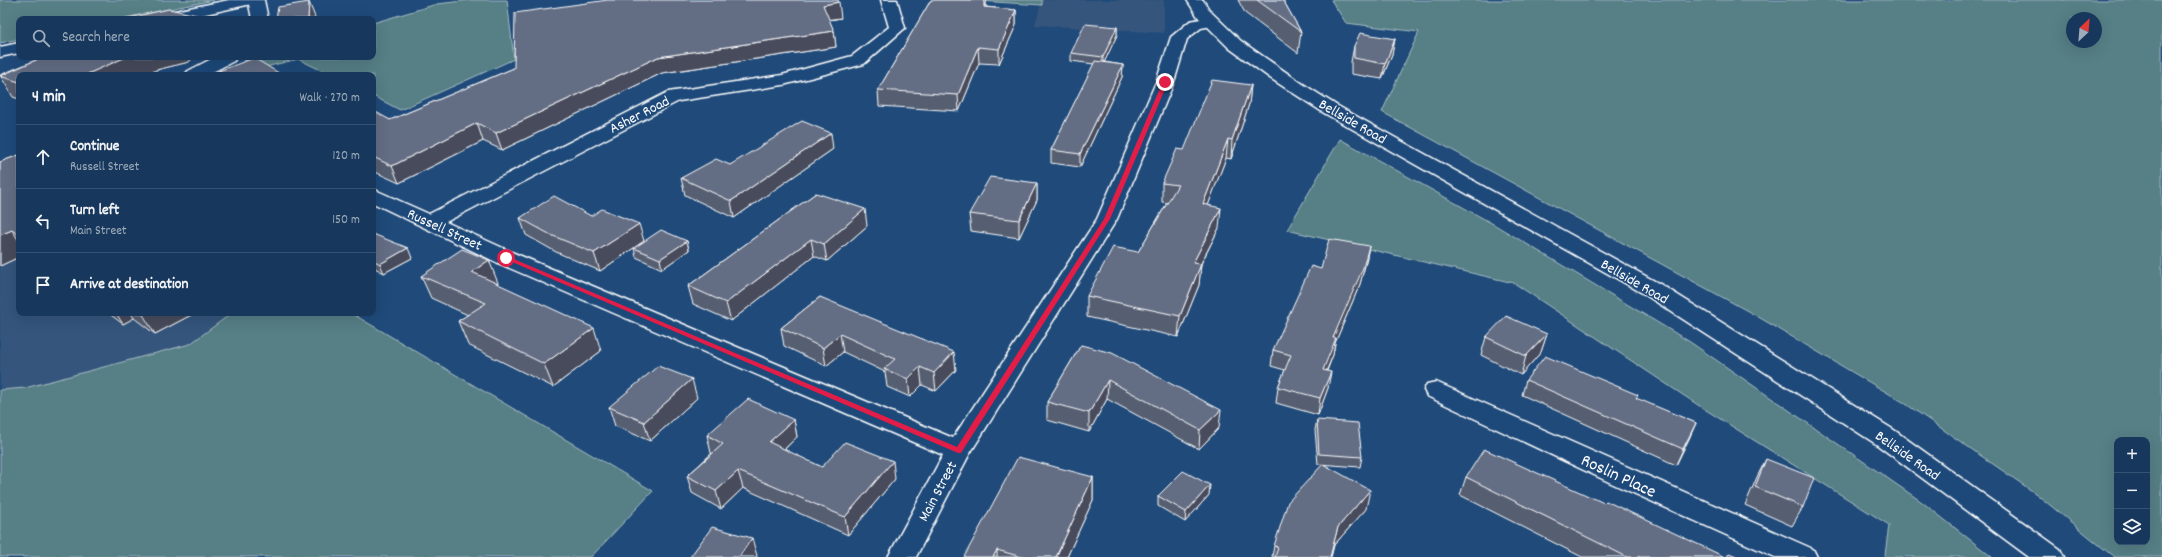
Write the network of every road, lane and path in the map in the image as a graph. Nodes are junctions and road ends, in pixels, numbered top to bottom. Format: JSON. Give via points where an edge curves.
{"nodes":[{"id":1,"x":251,"y":0,"type":"edge"},
{"id":2,"x":256,"y":0,"type":"edge"},
{"id":3,"x":889,"y":0,"type":"edge"},
{"id":4,"x":1195,"y":0,"type":"edge"},
{"id":5,"x":174,"y":16,"type":"edge"},
{"id":6,"x":259,"y":16,"type":"edge"},
{"id":7,"x":1211,"y":22,"type":"junction"},
{"id":8,"x":16,"y":49,"type":"edge"},
{"id":9,"x":0,"y":52,"type":"edge"},
{"id":10,"x":222,"y":60,"type":"edge"},
{"id":11,"x":200,"y":72,"type":"edge"},
{"id":12,"x":376,"y":196,"type":"edge"},
{"id":13,"x":430,"y":222,"type":"junction"},
{"id":14,"x":1436,"y":390,"type":"dead end"},
{"id":15,"x":958,"y":451,"type":"junction"},
{"id":16,"x":902,"y":557,"type":"edge"},
{"id":17,"x":1803,"y":557,"type":"edge"},
{"id":18,"x":2050,"y":557,"type":"edge"}],
"edges":[{"from":1,"to":5,"type":"street"},
{"from":2,"to":6,"type":"street"},
{"from":3,"to":13,"type":"street","name":"Asher Road","via":[[897,28],[858,60],[783,80],[674,96]]},
{"from":4,"to":7,"type":"street"},
{"from":7,"to":15,"type":"street","name":"Main Street","via":[[1196,24],[1179,37],[1165,82],[1107,219]]},
{"from":7,"to":18,"type":"street","name":"Bellside Road","via":[[1242,50],[1324,105],[1652,289],[1879,433]]},
{"from":8,"to":9,"type":"street"},
{"from":10,"to":11,"type":"street"},
{"from":12,"to":13,"type":"street","name":"Russell Street"},
{"from":13,"to":15,"type":"street","name":"Russell Street","via":[[523,266]]},
{"from":14,"to":17,"type":"street","name":"Roslin Place","via":[[1620,476]]},
{"from":15,"to":16,"type":"street","name":"Main Street"}]}
